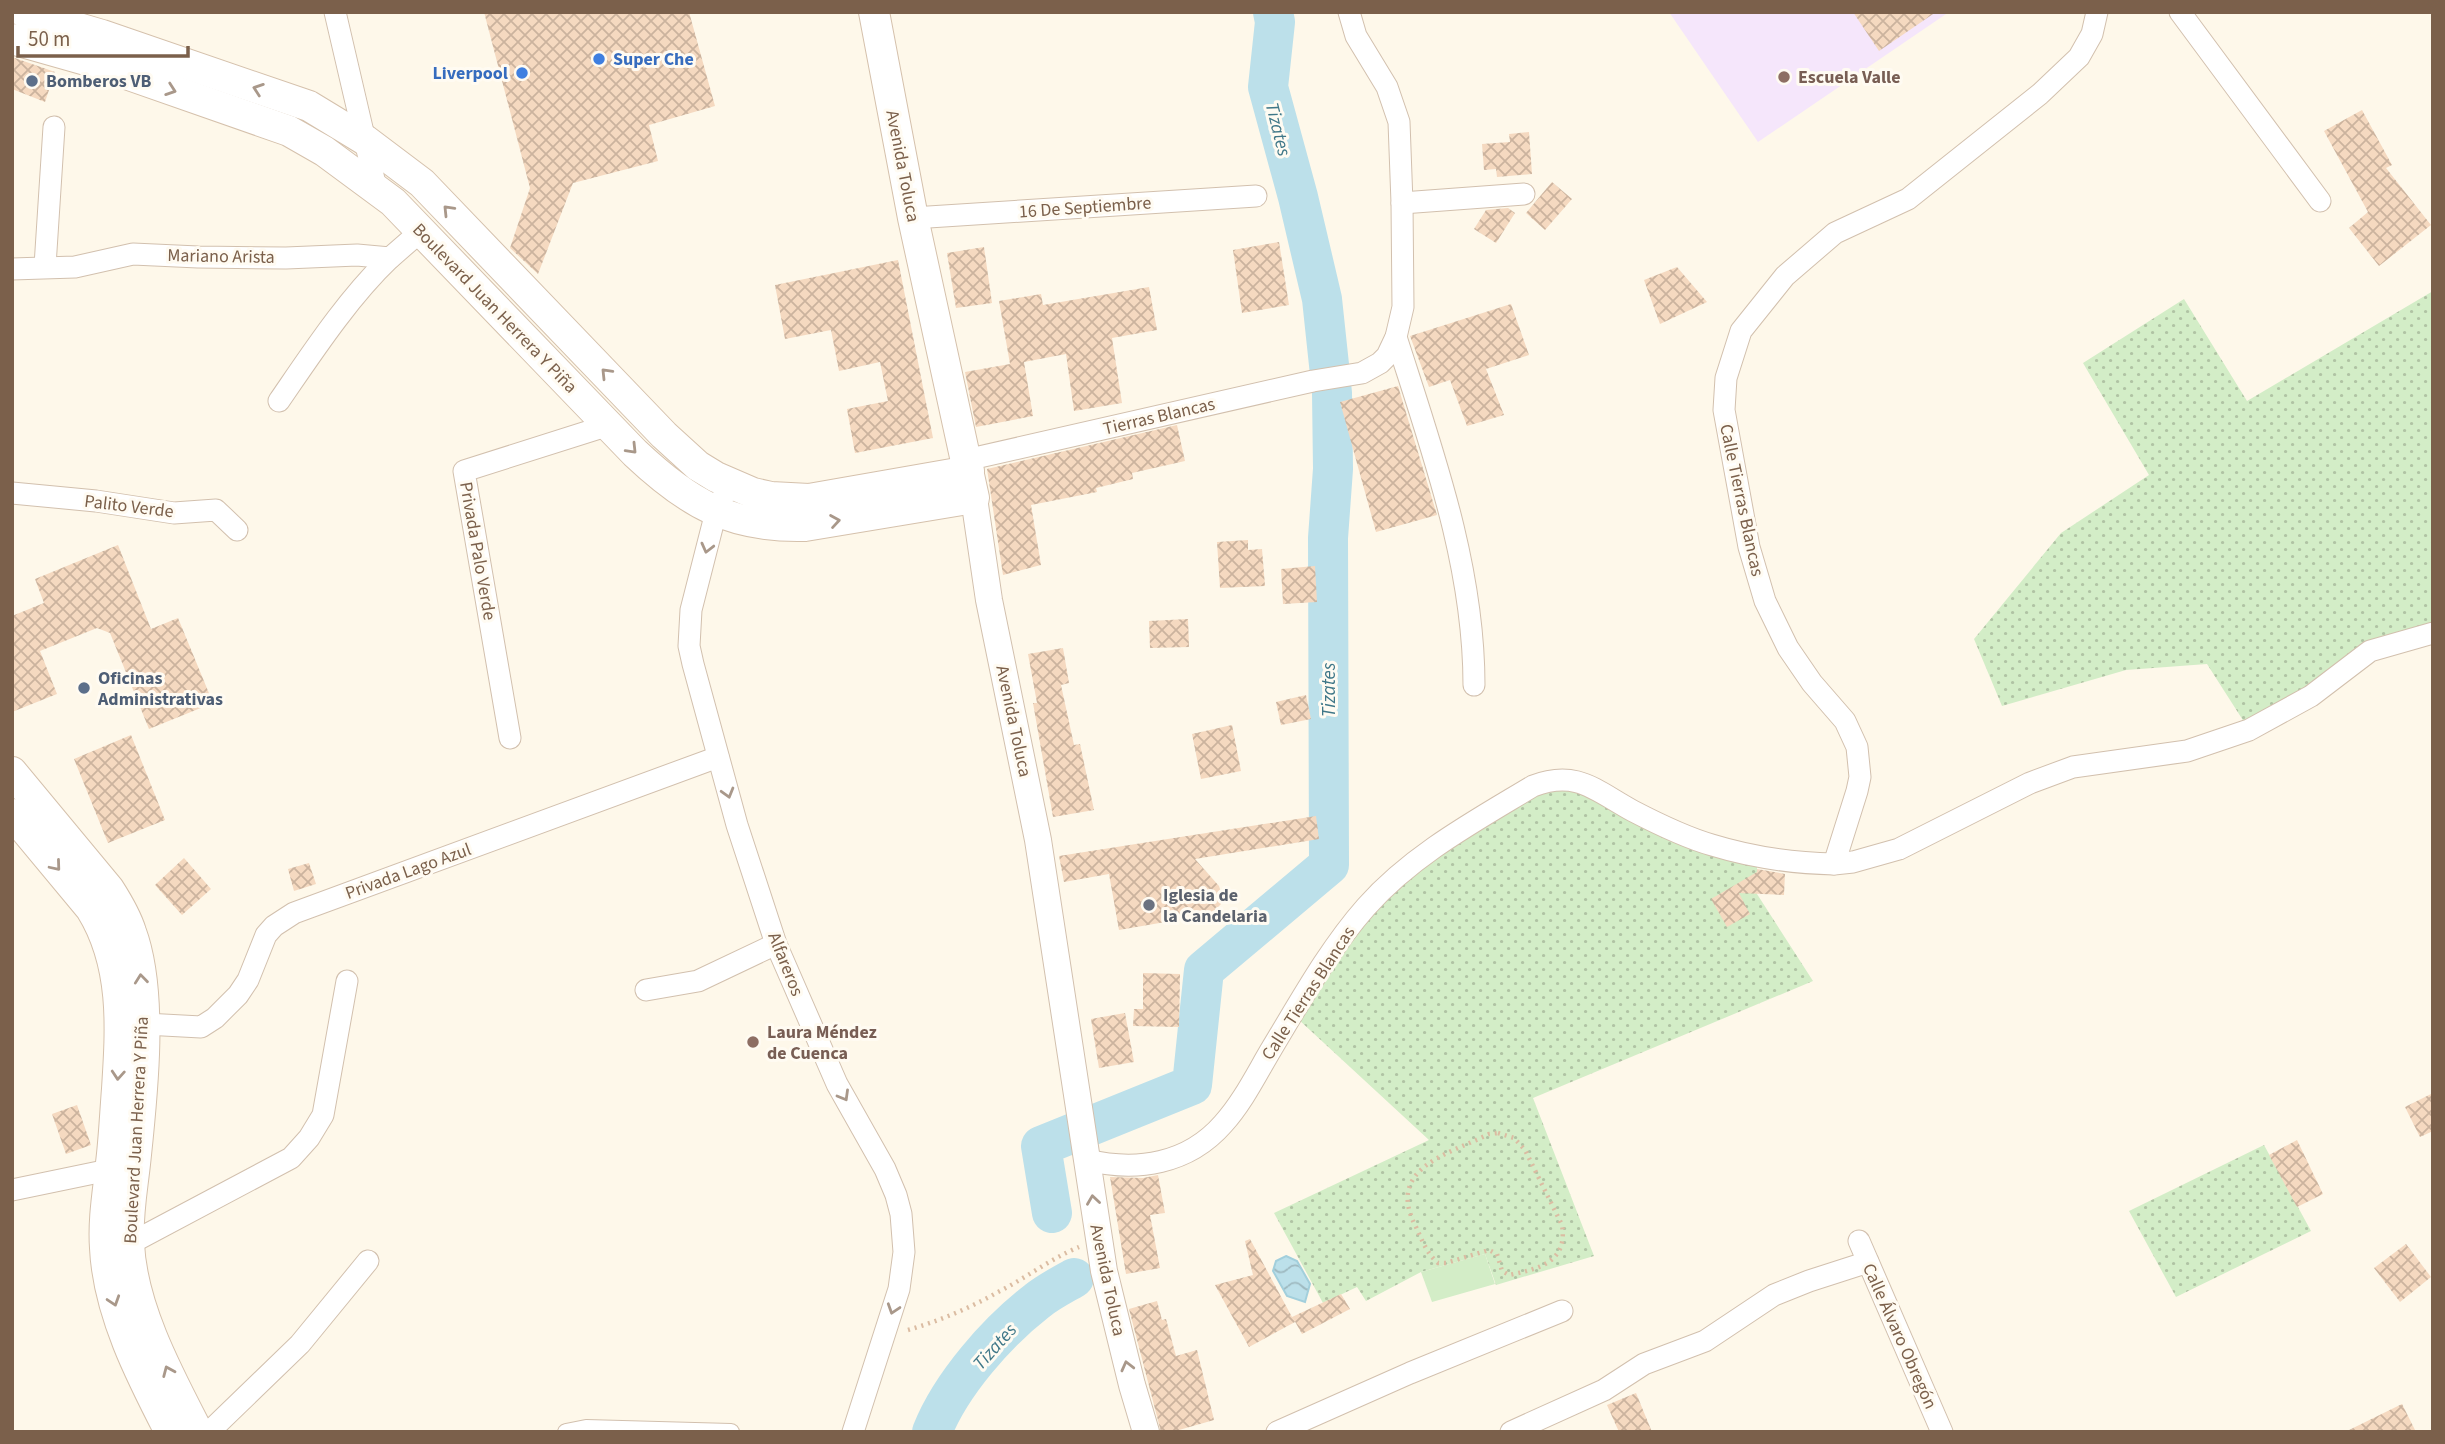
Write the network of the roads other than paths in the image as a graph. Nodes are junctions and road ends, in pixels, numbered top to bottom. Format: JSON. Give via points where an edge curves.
{"nodes":[{"id":1,"x":24,"y":12,"type":"edge"},
{"id":2,"x":335,"y":12,"type":"edge"},
{"id":3,"x":874,"y":12,"type":"edge"},
{"id":4,"x":1349,"y":12,"type":"edge"},
{"id":5,"x":2097,"y":12,"type":"edge"},
{"id":6,"x":2180,"y":12,"type":"edge"},
{"id":7,"x":12,"y":39,"type":"edge"},
{"id":8,"x":54,"y":127,"type":"dead end"},
{"id":9,"x":365,"y":140,"type":"junction"},
{"id":10,"x":376,"y":188,"type":"junction"},
{"id":11,"x":1524,"y":194,"type":"dead end"},
{"id":12,"x":1256,"y":196,"type":"dead end"},
{"id":13,"x":2320,"y":201,"type":"dead end"},
{"id":14,"x":1402,"y":203,"type":"junction"},
{"id":15,"x":914,"y":218,"type":"junction"},
{"id":16,"x":421,"y":231,"type":"junction"},
{"id":17,"x":390,"y":258,"type":"junction"},
{"id":18,"x":45,"y":266,"type":"junction"},
{"id":19,"x":12,"y":269,"type":"edge"},
{"id":20,"x":1396,"y":337,"type":"junction"},
{"id":21,"x":279,"y":401,"type":"dead end"},
{"id":22,"x":608,"y":425,"type":"junction"},
{"id":23,"x":970,"y":476,"type":"junction"},
{"id":24,"x":729,"y":484,"type":"junction"},
{"id":25,"x":12,"y":493,"type":"edge"},
{"id":26,"x":716,"y":512,"type":"junction"},
{"id":27,"x":237,"y":530,"type":"dead end"},
{"id":28,"x":2433,"y":633,"type":"edge"},
{"id":29,"x":1474,"y":685,"type":"dead end"},
{"id":30,"x":510,"y":738,"type":"dead end"},
{"id":31,"x":718,"y":757,"type":"junction"},
{"id":32,"x":12,"y":772,"type":"edge"},
{"id":33,"x":12,"y":814,"type":"edge"},
{"id":34,"x":1834,"y":864,"type":"junction"},
{"id":35,"x":776,"y":944,"type":"junction"},
{"id":36,"x":348,"y":981,"type":"dead end"},
{"id":37,"x":646,"y":990,"type":"dead end"},
{"id":38,"x":145,"y":1024,"type":"junction"},
{"id":39,"x":1084,"y":1139,"type":"junction"},
{"id":40,"x":123,"y":1167,"type":"junction"},
{"id":41,"x":12,"y":1190,"type":"edge"},
{"id":42,"x":1859,"y":1241,"type":"dead end"},
{"id":43,"x":117,"y":1246,"type":"junction"},
{"id":44,"x":368,"y":1261,"type":"dead end"},
{"id":45,"x":1868,"y":1262,"type":"junction"},
{"id":46,"x":1562,"y":1311,"type":"dead end"},
{"id":47,"x":170,"y":1432,"type":"edge"},
{"id":48,"x":198,"y":1432,"type":"edge"},
{"id":49,"x":209,"y":1432,"type":"edge"},
{"id":50,"x":566,"y":1432,"type":"edge"},
{"id":51,"x":732,"y":1432,"type":"edge"},
{"id":52,"x":853,"y":1432,"type":"edge"},
{"id":53,"x":1146,"y":1432,"type":"edge"},
{"id":54,"x":1277,"y":1432,"type":"edge"},
{"id":55,"x":1511,"y":1432,"type":"edge"},
{"id":56,"x":1942,"y":1432,"type":"edge"}],
"edges":[{"from":9,"to":1,"type":"main road","name":"Boulevard Juan Herrera Y Piña","one_way":true,"via":[[309,106],[102,34]]},
{"from":2,"to":9,"type":"street"},
{"from":3,"to":15,"type":"main road","name":"Avenida Toluca"},
{"from":4,"to":14,"type":"street","via":[[1356,36],[1387,87],[1399,122]]},
{"from":5,"to":34,"type":"street","name":"Calle Tierras Blancas","via":[[2092,34],[2079,57],[2040,94],[1908,199],[1835,233],[1785,276],[1741,331],[1726,378],[1724,410],[1749,547],[1765,601],[1793,657],[1845,721],[1857,747],[1860,777]]},
{"from":6,"to":13,"type":"street"},
{"from":7,"to":10,"type":"main road","name":"Boulevard Juan Herrera Y Piña","one_way":true,"via":[[289,131]]},
{"from":8,"to":18,"type":"street"},
{"from":9,"to":10,"type":"street"},
{"from":24,"to":9,"type":"main road","name":"Boulevard Juan Herrera Y Piña","one_way":true,"via":[[698,466],[673,443],[422,183]]},
{"from":10,"to":16,"type":"main road","name":"Boulevard Juan Herrera Y Piña"},
{"from":11,"to":14,"type":"street"},
{"from":12,"to":15,"type":"street","name":"16 De Septiembre"},
{"from":14,"to":20,"type":"street","via":[[1403,307]]},
{"from":15,"to":23,"type":"main road","name":"Avenida Toluca"},
{"from":16,"to":17,"type":"street"},
{"from":16,"to":22,"type":"main road","name":"Boulevard Juan Herrera Y Piña"},
{"from":17,"to":18,"type":"street","name":"Mariano Arista","via":[[133,254],[75,267]]},
{"from":17,"to":21,"type":"street"},
{"from":18,"to":19,"type":"street","name":"Mariano Arista"},
{"from":20,"to":23,"type":"street","name":"Tierras Blancas","via":[[1387,356],[1372,369],[1313,381]]},
{"from":20,"to":29,"type":"street","via":[[1434,454],[1465,574]]},
{"from":22,"to":26,"type":"main road","name":"Boulevard Juan Herrera Y Piña","one_way":true,"via":[[672,487]]},
{"from":22,"to":30,"type":"street","name":"Privada Palo Verde","via":[[464,471]]},
{"from":23,"to":24,"type":"main road","name":"Boulevard Juan Herrera Y Piña","via":[[809,499],[771,497]]},
{"from":26,"to":23,"type":"main road","name":"Boulevard Juan Herrera Y Piña","one_way":true,"via":[[760,524],[806,526]]},
{"from":23,"to":39,"type":"street","name":"Avenida Toluca","via":[[989,600],[1038,840]]},
{"from":24,"to":26,"type":"street","name":"Alfareros"},
{"from":25,"to":27,"type":"street","name":"Palito Verde","via":[[174,513],[216,510]]},
{"from":26,"to":31,"type":"street","name":"Alfareros","one_way":true,"via":[[689,628],[693,664]]},
{"from":28,"to":34,"type":"street","via":[[2370,651],[2311,696],[2249,730],[2187,751],[2073,766],[1899,849]]},
{"from":31,"to":35,"type":"street","name":"Alfareros","one_way":true},
{"from":31,"to":38,"type":"street","name":"Privada Lago Azul","via":[[294,913],[266,935],[248,980],[215,1018],[201,1027]]},
{"from":38,"to":32,"type":"main road","name":"Boulevard Juan Herrera Y Piña","one_way":true,"via":[[138,955],[122,910]]},
{"from":33,"to":40,"type":"main road","name":"Boulevard Juan Herrera Y Piña","one_way":true,"via":[[91,909],[109,944],[118,993]]},
{"from":34,"to":39,"type":"street","name":"Calle Tierras Blancas","via":[[1762,857],[1713,846],[1658,824],[1576,781],[1533,786],[1442,842],[1367,906],[1321,968],[1235,1109],[1210,1137],[1179,1156],[1143,1166],[1106,1165]]},
{"from":35,"to":37,"type":"street","via":[[698,981]]},
{"from":35,"to":52,"type":"street","name":"Alfareros","one_way":true,"via":[[901,1214],[904,1252],[899,1289]]},
{"from":36,"to":43,"type":"street","via":[[323,1115],[301,1149]]},
{"from":38,"to":40,"type":"main road","name":"Boulevard Juan Herrera Y Piña"},
{"from":53,"to":39,"type":"street","name":"Avenida Toluca","one_way":true,"via":[[1104,1271]]},
{"from":40,"to":41,"type":"street"},
{"from":40,"to":43,"type":"main road","name":"Boulevard Juan Herrera Y Piña","via":[[129,1204]]},
{"from":42,"to":45,"type":"street","name":"Calle Álvaro Obregón"},
{"from":43,"to":47,"type":"main road","name":"Boulevard Juan Herrera Y Piña","one_way":true,"via":[[110,1288],[151,1396]]},
{"from":48,"to":43,"type":"main road","name":"Boulevard Juan Herrera Y Piña","one_way":true},
{"from":44,"to":49,"type":"street","via":[[300,1344]]},
{"from":45,"to":55,"type":"street","via":[[1774,1295],[1705,1341],[1644,1364],[1604,1390]]},
{"from":45,"to":56,"type":"street","name":"Calle Álvaro Obregón"},
{"from":46,"to":54,"type":"street"},
{"from":50,"to":51,"type":"street","via":[[586,1428]]}]}
